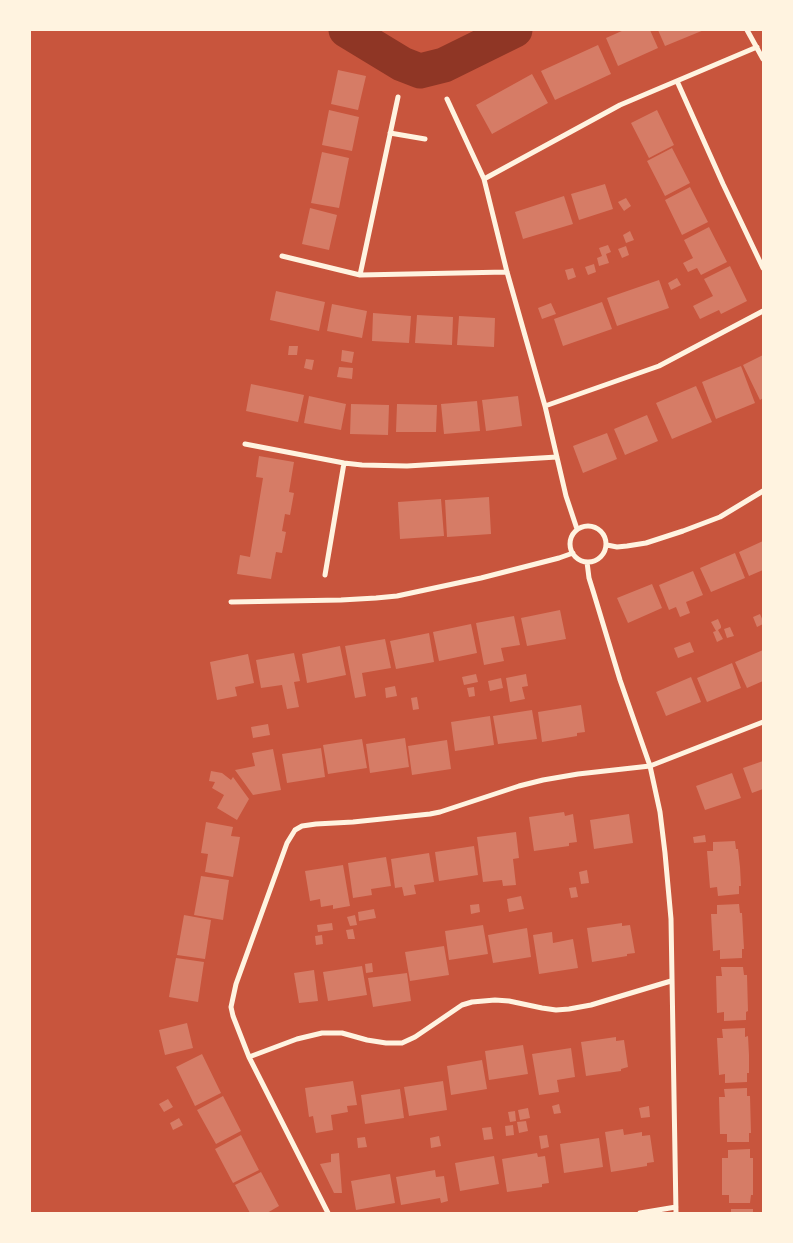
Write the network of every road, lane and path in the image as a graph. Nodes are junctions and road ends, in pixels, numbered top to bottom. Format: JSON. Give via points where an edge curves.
{"nodes":[{"id":1,"x":747,"y":30,"type":"edge"},
{"id":2,"x":757,"y":47,"type":"junction"},
{"id":3,"x":763,"y":59,"type":"edge"},
{"id":4,"x":676,"y":81,"type":"junction"},
{"id":5,"x":398,"y":97,"type":"dead end"},
{"id":6,"x":447,"y":99,"type":"dead end"},
{"id":7,"x":390,"y":133,"type":"junction"},
{"id":8,"x":425,"y":139,"type":"dead end"},
{"id":9,"x":484,"y":179,"type":"junction"},
{"id":10,"x":282,"y":256,"type":"dead end"},
{"id":11,"x":763,"y":268,"type":"edge"},
{"id":12,"x":507,"y":272,"type":"junction"},
{"id":13,"x":360,"y":275,"type":"junction"},
{"id":14,"x":763,"y":311,"type":"edge"},
{"id":15,"x":544,"y":406,"type":"junction"},
{"id":16,"x":245,"y":444,"type":"dead end"},
{"id":17,"x":557,"y":457,"type":"junction"},
{"id":18,"x":344,"y":463,"type":"junction"},
{"id":19,"x":763,"y":491,"type":"edge"},
{"id":20,"x":577,"y":529,"type":"junction"},
{"id":21,"x":607,"y":545,"type":"junction"},
{"id":22,"x":573,"y":553,"type":"junction"},
{"id":23,"x":587,"y":562,"type":"junction"},
{"id":24,"x":325,"y":575,"type":"dead end"},
{"id":25,"x":231,"y":602,"type":"dead end"},
{"id":26,"x":763,"y":722,"type":"edge"},
{"id":27,"x":650,"y":766,"type":"junction"},
{"id":28,"x":672,"y":981,"type":"junction"},
{"id":29,"x":249,"y":1057,"type":"junction"},
{"id":30,"x":676,"y":1207,"type":"junction"},
{"id":31,"x":328,"y":1213,"type":"edge"},
{"id":32,"x":640,"y":1213,"type":"edge"},
{"id":33,"x":676,"y":1213,"type":"edge"}],
"edges":[{"from":1,"to":2,"type":"street"},
{"from":2,"to":3,"type":"street"},
{"from":2,"to":4,"type":"street"},
{"from":4,"to":9,"type":"street","via":[[620,105]]},
{"from":4,"to":11,"type":"street"},
{"from":5,"to":7,"type":"street"},
{"from":6,"to":9,"type":"street"},
{"from":7,"to":8,"type":"street"},
{"from":7,"to":13,"type":"street"},
{"from":9,"to":12,"type":"street"},
{"from":10,"to":13,"type":"street"},
{"from":12,"to":13,"type":"street"},
{"from":12,"to":15,"type":"street"},
{"from":14,"to":15,"type":"street","via":[[659,366]]},
{"from":15,"to":17,"type":"street"},
{"from":16,"to":18,"type":"street"},
{"from":17,"to":18,"type":"street","via":[[407,466]]},
{"from":17,"to":20,"type":"street"},
{"from":18,"to":24,"type":"street"},
{"from":19,"to":21,"type":"street","via":[[720,517],[683,531],[646,543],[617,547]]},
{"from":20,"to":21,"type":"street","via":[[588,525],[600,529]]},
{"from":20,"to":22,"type":"street","via":[[570,543]]},
{"from":21,"to":23,"type":"street","via":[[598,559]]},
{"from":22,"to":23,"type":"street"},
{"from":22,"to":25,"type":"street","via":[[397,596]]},
{"from":23,"to":27,"type":"street","via":[[589,578]]},
{"from":26,"to":27,"type":"street"},
{"from":27,"to":28,"type":"street","via":[[665,853]]},
{"from":27,"to":29,"type":"street","via":[[543,780],[430,814],[316,824],[296,830],[287,843],[232,1000],[233,1016]]},
{"from":28,"to":29,"type":"street","via":[[569,1009],[556,1010],[496,1000],[472,1002],[462,1004],[402,1043],[322,1033]]},
{"from":28,"to":30,"type":"street"},
{"from":29,"to":31,"type":"street"},
{"from":30,"to":32,"type":"street"},
{"from":30,"to":33,"type":"street"}]}
